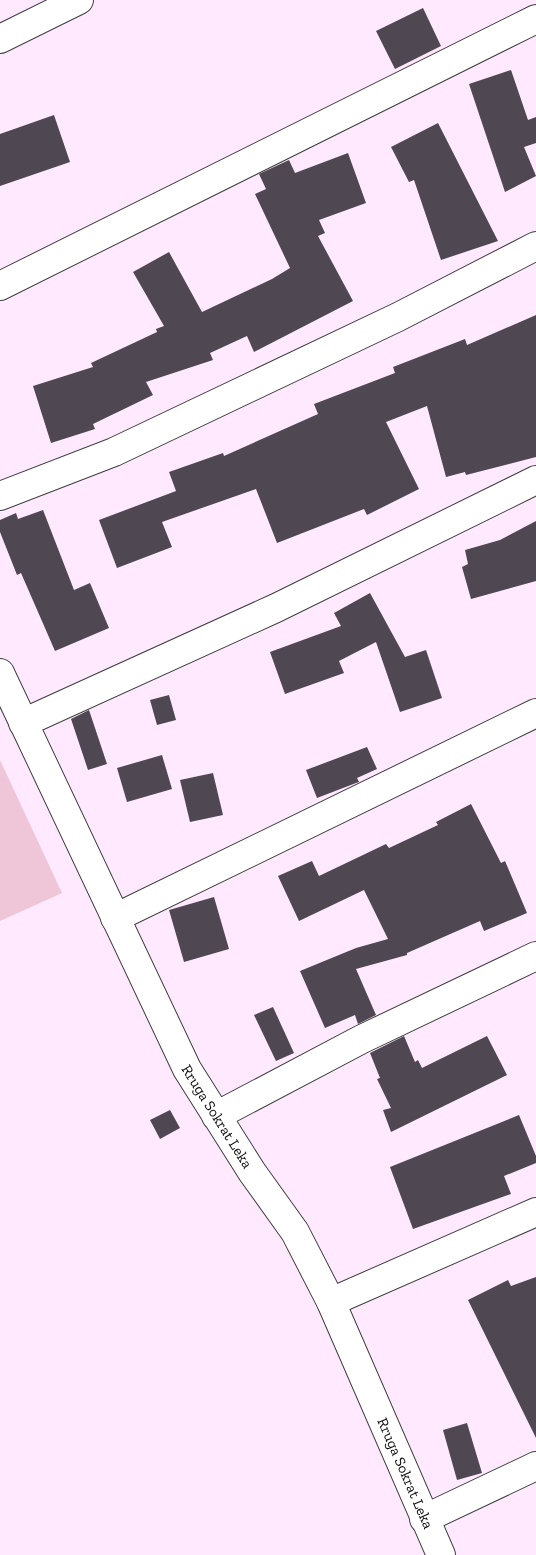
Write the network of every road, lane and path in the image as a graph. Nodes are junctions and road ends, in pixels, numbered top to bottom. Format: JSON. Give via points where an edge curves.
{"nodes":[{"id":1,"x":79,"y":0,"type":"edge"},
{"id":2,"x":536,"y":19,"type":"edge"},
{"id":3,"x":0,"y":39,"type":"edge"},
{"id":4,"x":536,"y":246,"type":"edge"},
{"id":5,"x":0,"y":286,"type":"edge"},
{"id":6,"x":536,"y":480,"type":"edge"},
{"id":7,"x":0,"y":496,"type":"edge"},
{"id":8,"x":0,"y":673,"type":"edge"},
{"id":9,"x":536,"y":713,"type":"edge"},
{"id":10,"x":23,"y":723,"type":"junction"},
{"id":11,"x":115,"y":918,"type":"junction"},
{"id":12,"x":536,"y":956,"type":"edge"},
{"id":13,"x":216,"y":1116,"type":"junction"},
{"id":14,"x":536,"y":1212,"type":"edge"},
{"id":15,"x":331,"y":1302,"type":"junction"},
{"id":16,"x":536,"y":1466,"type":"edge"},
{"id":17,"x":424,"y":1519,"type":"junction"},
{"id":18,"x":441,"y":1555,"type":"edge"}],
"edges":[{"from":1,"to":3,"type":"street"},
{"from":2,"to":5,"type":"street"},
{"from":4,"to":7,"type":"street","via":[[398,317],[114,452]]},
{"from":6,"to":10,"type":"street","via":[[276,608]]},
{"from":8,"to":10,"type":"street","name":"Rruga Sokrat Leka"},
{"from":9,"to":11,"type":"street"},
{"from":10,"to":11,"type":"street","name":"Rruga Sokrat Leka"},
{"from":11,"to":13,"type":"street","name":"Rruga Sokrat Leka","via":[[187,1070]]},
{"from":12,"to":13,"type":"street","via":[[354,1044]]},
{"from":13,"to":15,"type":"street","name":"Rruga Sokrat Leka","via":[[296,1232]]},
{"from":14,"to":15,"type":"street"},
{"from":15,"to":17,"type":"street","name":"Rruga Sokrat Leka"},
{"from":16,"to":17,"type":"street"},
{"from":17,"to":18,"type":"street","name":"Rruga Sokrat Leka"}]}
